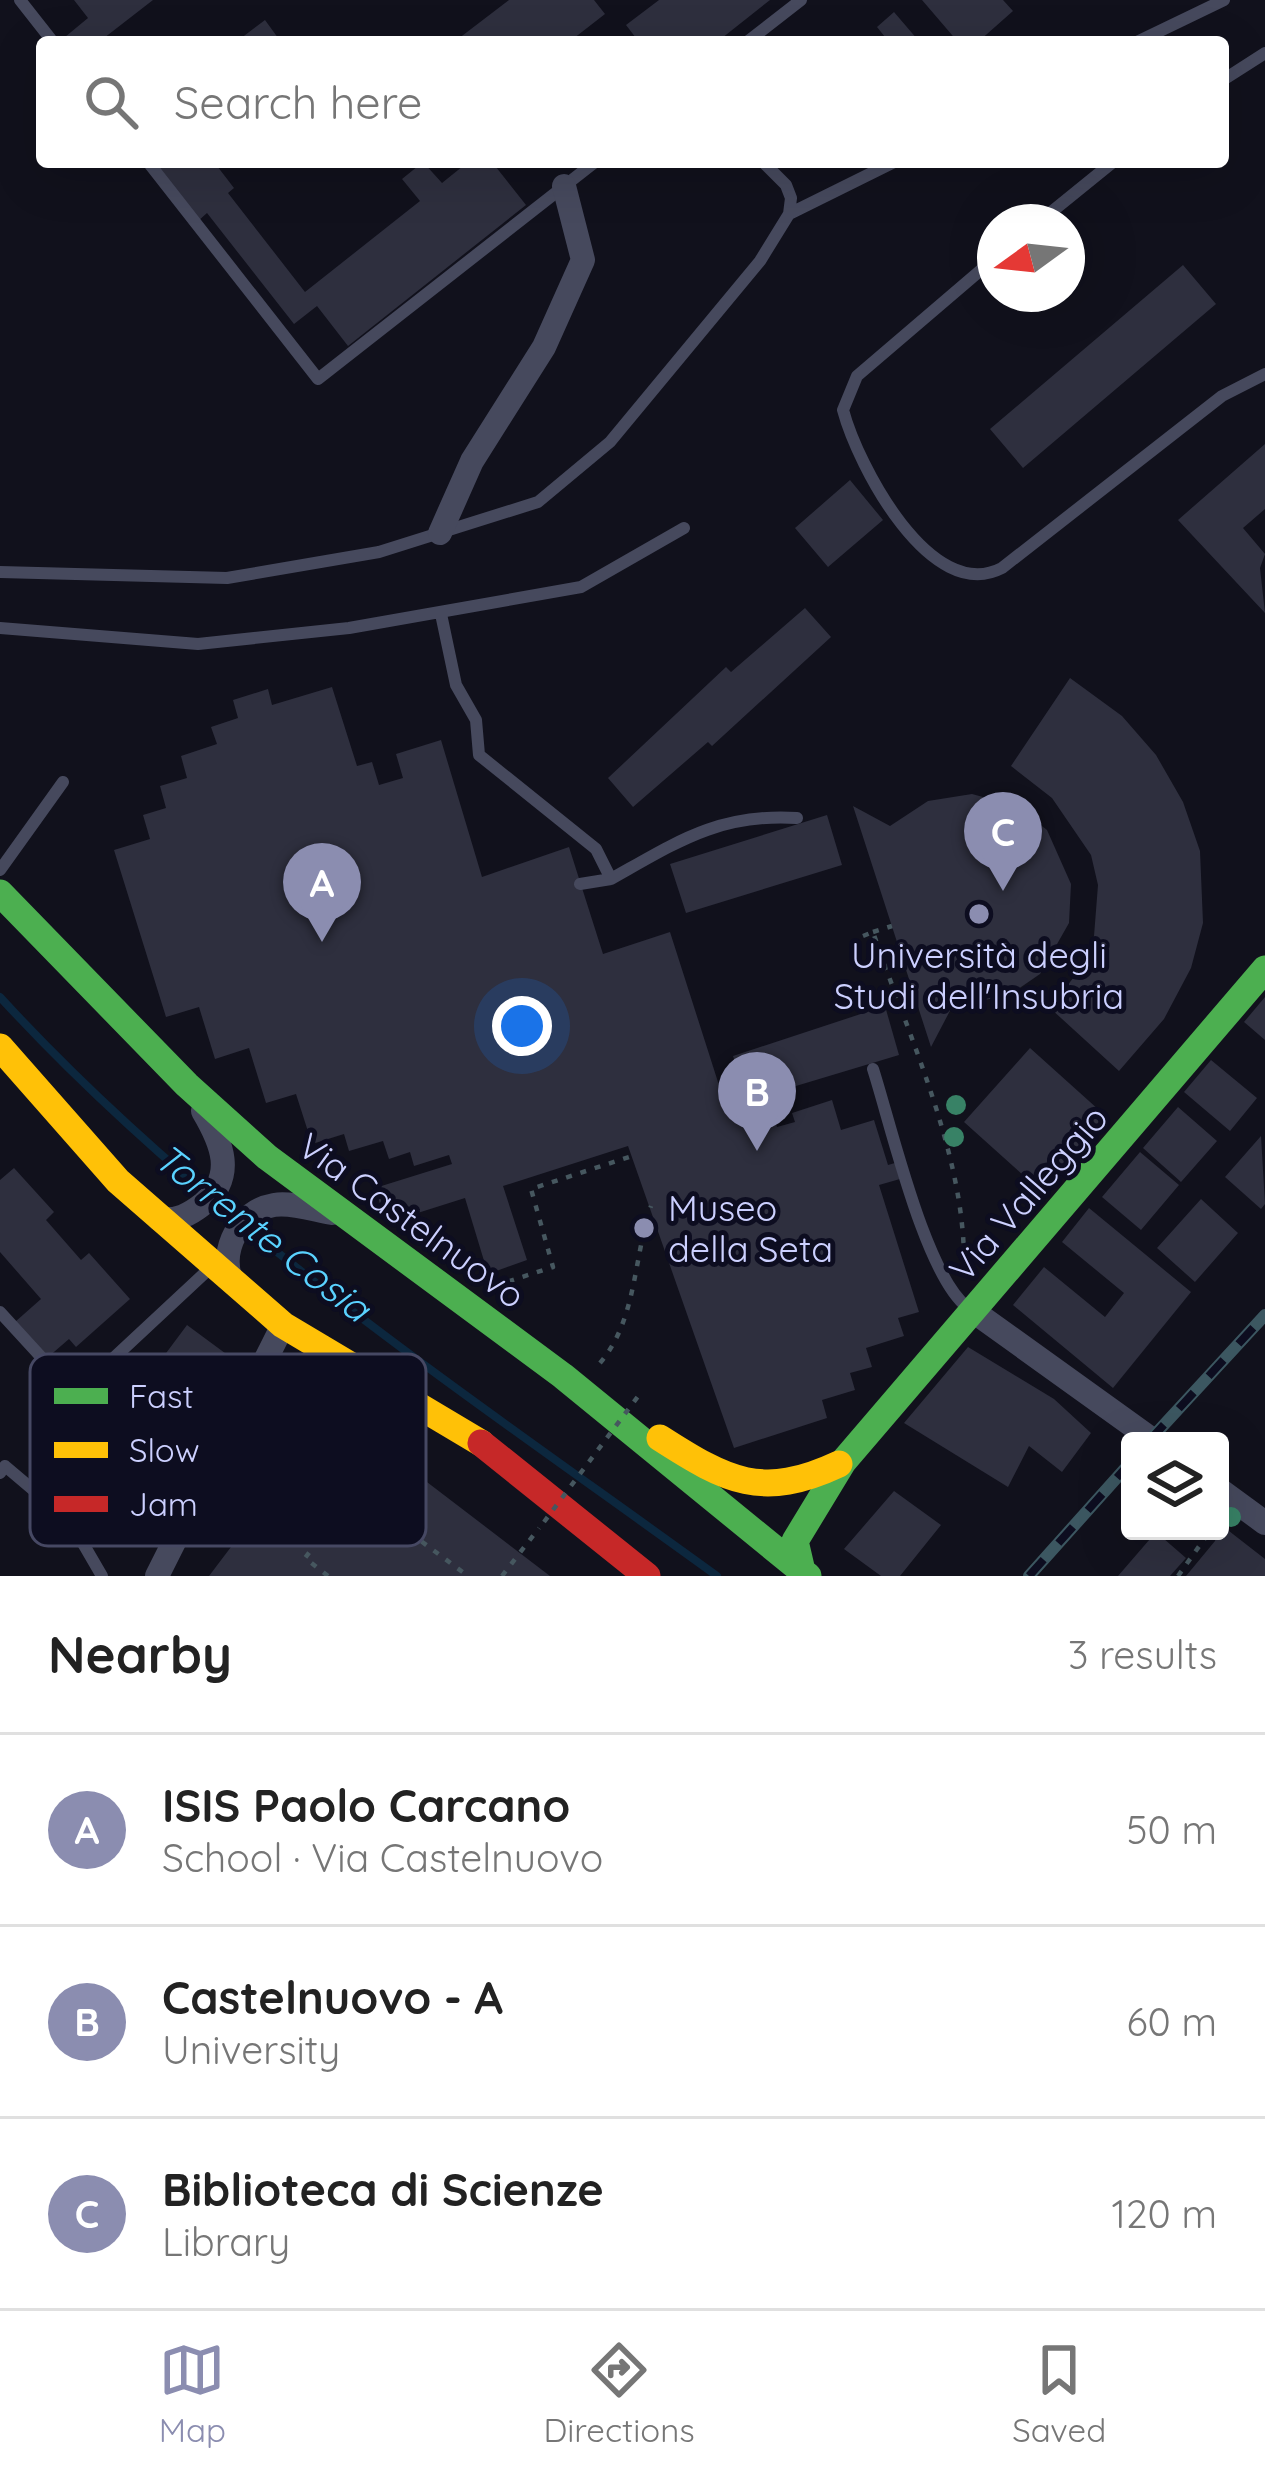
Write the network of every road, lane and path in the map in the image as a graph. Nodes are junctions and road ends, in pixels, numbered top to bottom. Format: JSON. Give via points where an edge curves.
{"nodes":[{"id":1,"x":20,"y":0,"type":"edge"},
{"id":2,"x":801,"y":0,"type":"edge"},
{"id":3,"x":1224,"y":0,"type":"edge"},
{"id":4,"x":48,"y":36,"type":"edge"},
{"id":5,"x":755,"y":36,"type":"edge"},
{"id":6,"x":1149,"y":36,"type":"edge"},
{"id":7,"x":1265,"y":53,"type":"edge"},
{"id":8,"x":1229,"y":76,"type":"edge"},
{"id":9,"x":153,"y":168,"type":"edge"},
{"id":10,"x":587,"y":168,"type":"edge"},
{"id":11,"x":769,"y":168,"type":"edge"},
{"id":12,"x":882,"y":168,"type":"edge"},
{"id":13,"x":1106,"y":168,"type":"edge"},
{"id":14,"x":564,"y":186,"type":"junction"},
{"id":15,"x":1061,"y":204,"type":"edge"},
{"id":16,"x":789,"y":214,"type":"junction"},
{"id":17,"x":977,"y":273,"type":"edge"},
{"id":18,"x":1265,"y":374,"type":"edge"},
{"id":19,"x":684,"y":528,"type":"dead end"},
{"id":20,"x":440,"y":533,"type":"junction"},
{"id":21,"x":0,"y":572,"type":"edge"},
{"id":22,"x":441,"y":614,"type":"junction"},
{"id":23,"x":0,"y":628,"type":"edge"},
{"id":24,"x":63,"y":782,"type":"dead end"},
{"id":25,"x":797,"y":818,"type":"dead end"},
{"id":26,"x":0,"y":870,"type":"edge"},
{"id":27,"x":611,"y":879,"type":"junction"},
{"id":28,"x":580,"y":884,"type":"dead end"},
{"id":29,"x":0,"y":893,"type":"edge"},
{"id":30,"x":892,"y":926,"type":"dead end"},
{"id":31,"x":873,"y":932,"type":"junction"},
{"id":32,"x":863,"y":936,"type":"dead end"},
{"id":33,"x":1265,"y":969,"type":"edge"},
{"id":34,"x":0,"y":1047,"type":"edge"},
{"id":35,"x":873,"y":1069,"type":"dead end"},
{"id":36,"x":187,"y":1085,"type":"junction"},
{"id":37,"x":632,"y":1156,"type":"dead end"},
{"id":38,"x":527,"y":1178,"type":"dead end"},
{"id":39,"x":531,"y":1189,"type":"junction"},
{"id":40,"x":651,"y":1206,"type":"dead end"},
{"id":41,"x":340,"y":1215,"type":"junction"},
{"id":42,"x":159,"y":1219,"type":"junction"},
{"id":43,"x":225,"y":1264,"type":"junction"},
{"id":44,"x":488,"y":1288,"type":"dead end"},
{"id":45,"x":965,"y":1305,"type":"junction"},
{"id":46,"x":0,"y":1312,"type":"edge"},
{"id":47,"x":278,"y":1333,"type":"junction"},
{"id":48,"x":39,"y":1354,"type":"edge"},
{"id":49,"x":122,"y":1354,"type":"edge"},
{"id":50,"x":268,"y":1354,"type":"edge"},
{"id":51,"x":288,"y":1354,"type":"edge"},
{"id":52,"x":317,"y":1354,"type":"edge"},
{"id":53,"x":598,"y":1366,"type":"dead end"},
{"id":54,"x":563,"y":1376,"type":"junction"},
{"id":55,"x":639,"y":1395,"type":"dead end"},
{"id":56,"x":426,"y":1413,"type":"edge"},
{"id":57,"x":1141,"y":1432,"type":"edge"},
{"id":58,"x":843,"y":1462,"type":"junction"},
{"id":59,"x":0,"y":1473,"type":"edge"},
{"id":60,"x":30,"y":1487,"type":"edge"},
{"id":61,"x":1229,"y":1497,"type":"edge"},
{"id":62,"x":1265,"y":1523,"type":"edge"},
{"id":63,"x":1204,"y":1540,"type":"edge"},
{"id":64,"x":426,"y":1545,"type":"edge"},
{"id":65,"x":85,"y":1546,"type":"edge"},
{"id":66,"x":172,"y":1546,"type":"edge"},
{"id":67,"x":313,"y":1546,"type":"edge"},
{"id":68,"x":805,"y":1573,"type":"edge"},
{"id":69,"x":102,"y":1576,"type":"edge"},
{"id":70,"x":157,"y":1576,"type":"edge"},
{"id":71,"x":328,"y":1576,"type":"edge"},
{"id":72,"x":468,"y":1576,"type":"edge"},
{"id":73,"x":502,"y":1576,"type":"edge"},
{"id":74,"x":647,"y":1576,"type":"edge"},
{"id":75,"x":1178,"y":1576,"type":"edge"}],
"edges":[{"from":1,"to":4,"type":"lane"},
{"from":2,"to":5,"type":"lane"},
{"from":3,"to":6,"type":"lane"},
{"from":7,"to":8,"type":"lane"},
{"from":9,"to":14,"type":"lane","via":[[319,380]]},
{"from":10,"to":14,"type":"lane"},
{"from":11,"to":16,"type":"lane","via":[[786,185]]},
{"from":12,"to":16,"type":"lane"},
{"from":13,"to":15,"type":"lane"},
{"from":14,"to":20,"type":"street","via":[[583,260]]},
{"from":16,"to":20,"type":"lane","via":[[760,261],[610,442],[538,502]]},
{"from":17,"to":18,"type":"lane","via":[[857,376],[843,410],[873,486],[956,574],[983,578],[1002,568],[1222,396]]},
{"from":19,"to":22,"type":"lane","via":[[580,587]]},
{"from":20,"to":21,"type":"lane","via":[[379,552],[226,578]]},
{"from":22,"to":23,"type":"lane","via":[[199,644]]},
{"from":22,"to":27,"type":"lane","via":[[456,685],[476,721],[478,755],[596,849]]},
{"from":24,"to":26,"type":"lane"},
{"from":25,"to":27,"type":"lane","via":[[751,815],[723,823]]},
{"from":27,"to":28,"type":"lane"},
{"from":29,"to":36,"type":"main road","name":"Via Castelnuovo"},
{"from":30,"to":31,"type":"path"},
{"from":31,"to":32,"type":"path"},
{"from":31,"to":45,"type":"path","via":[[965,1228]]},
{"from":33,"to":45,"type":"main road","name":"Via Valleggio"},
{"from":34,"to":42,"type":"main road"},
{"from":35,"to":45,"type":"lane","via":[[926,1237]]},
{"from":36,"to":41,"type":"main road","name":"Via Castelnuovo"},
{"from":36,"to":42,"type":"street","via":[[215,1132],[224,1173],[194,1211]]},
{"from":37,"to":39,"type":"path"},
{"from":38,"to":39,"type":"path"},
{"from":39,"to":44,"type":"path","via":[[554,1267]]},
{"from":40,"to":53,"type":"path","via":[[626,1319]]},
{"from":41,"to":43,"type":"street","via":[[273,1205],[257,1212]]},
{"from":41,"to":54,"type":"main road","name":"Via Castelnuovo"},
{"from":42,"to":43,"type":"main road"},
{"from":43,"to":47,"type":"main road"},
{"from":43,"to":49,"type":"lane"},
{"from":45,"to":57,"type":"street"},
{"from":45,"to":58,"type":"main road","name":"Via Valleggio"},
{"from":46,"to":48,"type":"lane"},
{"from":47,"to":50,"type":"street"},
{"from":47,"to":51,"type":"path"},
{"from":47,"to":52,"type":"main road"},
{"from":54,"to":58,"type":"main road","name":"Via Valleggio","via":[[753,1488],[796,1484]]},
{"from":54,"to":68,"type":"main road","name":"Via Castelnuovo"},
{"from":55,"to":73,"type":"path","bridge":true},
{"from":56,"to":74,"type":"main road","via":[[486,1446]]},
{"from":58,"to":68,"type":"main road","name":"Via Valleggio","via":[[795,1541]]},
{"from":59,"to":60,"type":"lane","via":[[5,1466]]},
{"from":61,"to":62,"type":"street"},
{"from":63,"to":75,"type":"path"},
{"from":64,"to":72,"type":"path"},
{"from":65,"to":69,"type":"lane"},
{"from":66,"to":70,"type":"street"},
{"from":67,"to":71,"type":"path","via":[[304,1558]]}]}
